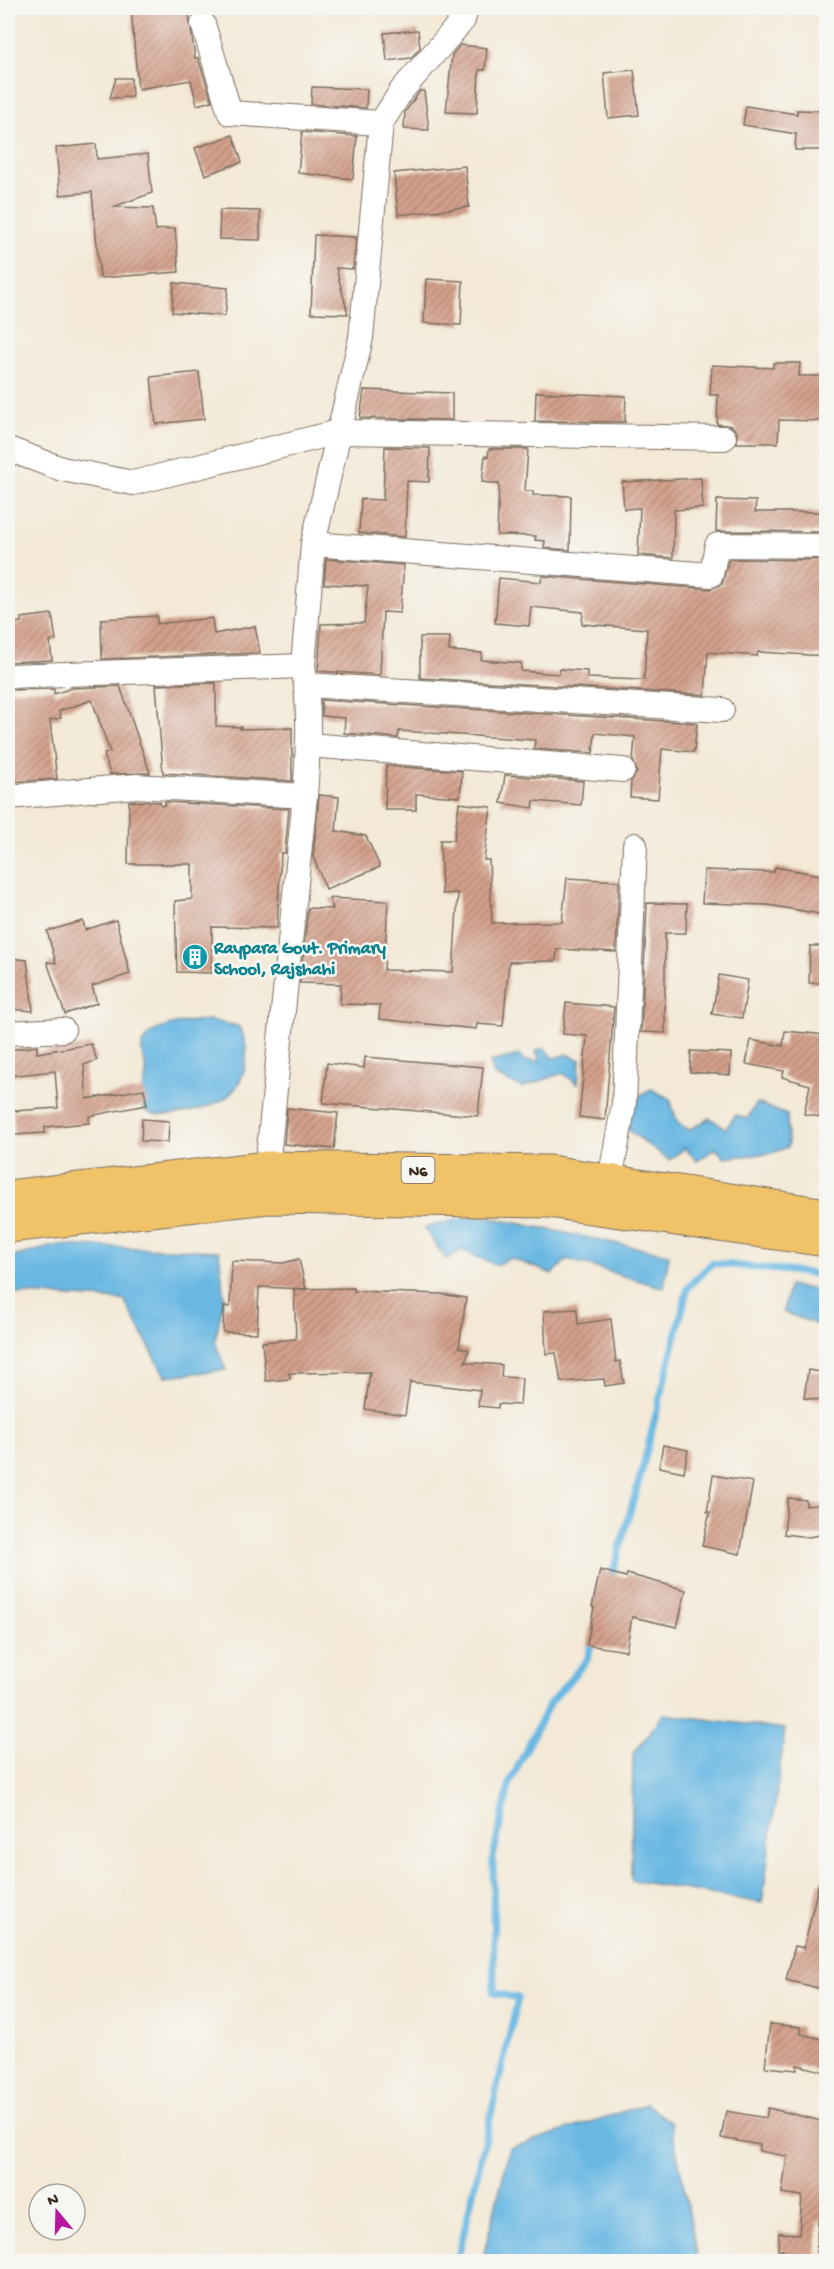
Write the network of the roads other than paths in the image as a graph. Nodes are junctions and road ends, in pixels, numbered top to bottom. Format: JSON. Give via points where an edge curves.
{"nodes":[{"id":1,"x":466,"y":8,"type":"edge"},
{"id":2,"x":203,"y":24,"type":"dead end"},
{"id":3,"x":381,"y":123,"type":"junction"},
{"id":4,"x":338,"y":432,"type":"junction"},
{"id":5,"x":724,"y":438,"type":"dead end"},
{"id":6,"x":8,"y":449,"type":"edge"},
{"id":7,"x":313,"y":544,"type":"junction"},
{"id":8,"x":826,"y":546,"type":"edge"},
{"id":9,"x":8,"y":676,"type":"edge"},
{"id":10,"x":304,"y":676,"type":"junction"},
{"id":11,"x":722,"y":710,"type":"dead end"},
{"id":12,"x":308,"y":745,"type":"junction"},
{"id":13,"x":623,"y":771,"type":"dead end"},
{"id":14,"x":305,"y":796,"type":"junction"},
{"id":15,"x":8,"y":797,"type":"edge"},
{"id":16,"x":635,"y":845,"type":"dead end"},
{"id":17,"x":63,"y":1030,"type":"dead end"},
{"id":18,"x":8,"y":1033,"type":"edge"},
{"id":19,"x":267,"y":1168,"type":"junction"},
{"id":20,"x":610,"y":1180,"type":"junction"},
{"id":21,"x":8,"y":1197,"type":"edge"},
{"id":22,"x":826,"y":1215,"type":"edge"},
{"id":23,"x":8,"y":1226,"type":"edge"},
{"id":24,"x":826,"y":1240,"type":"edge"}],
"edges":[{"from":1,"to":3,"type":"street","via":[[463,20],[402,90]]},
{"from":2,"to":3,"type":"street","via":[[230,113]]},
{"from":3,"to":4,"type":"street","via":[[361,338]]},
{"from":4,"to":5,"type":"street"},
{"from":4,"to":6,"type":"street","via":[[133,483],[62,469]]},
{"from":4,"to":7,"type":"street"},
{"from":7,"to":8,"type":"street","via":[[711,575],[717,545]]},
{"from":7,"to":10,"type":"street"},
{"from":9,"to":10,"type":"street"},
{"from":10,"to":11,"type":"street"},
{"from":10,"to":12,"type":"street"},
{"from":12,"to":13,"type":"street"},
{"from":12,"to":14,"type":"street"},
{"from":14,"to":15,"type":"street","via":[[135,786]]},
{"from":14,"to":19,"type":"street"},
{"from":16,"to":20,"type":"street","via":[[624,1104]]},
{"from":17,"to":18,"type":"street"},
{"from":19,"to":20,"type":"highway","number":"N6","via":[[550,1172]]},
{"from":19,"to":21,"type":"highway","number":"N6"},
{"from":20,"to":22,"type":"highway","number":"N6"},
{"from":23,"to":24,"type":"highway","number":"N6","via":[[268,1197],[548,1201]]}]}
